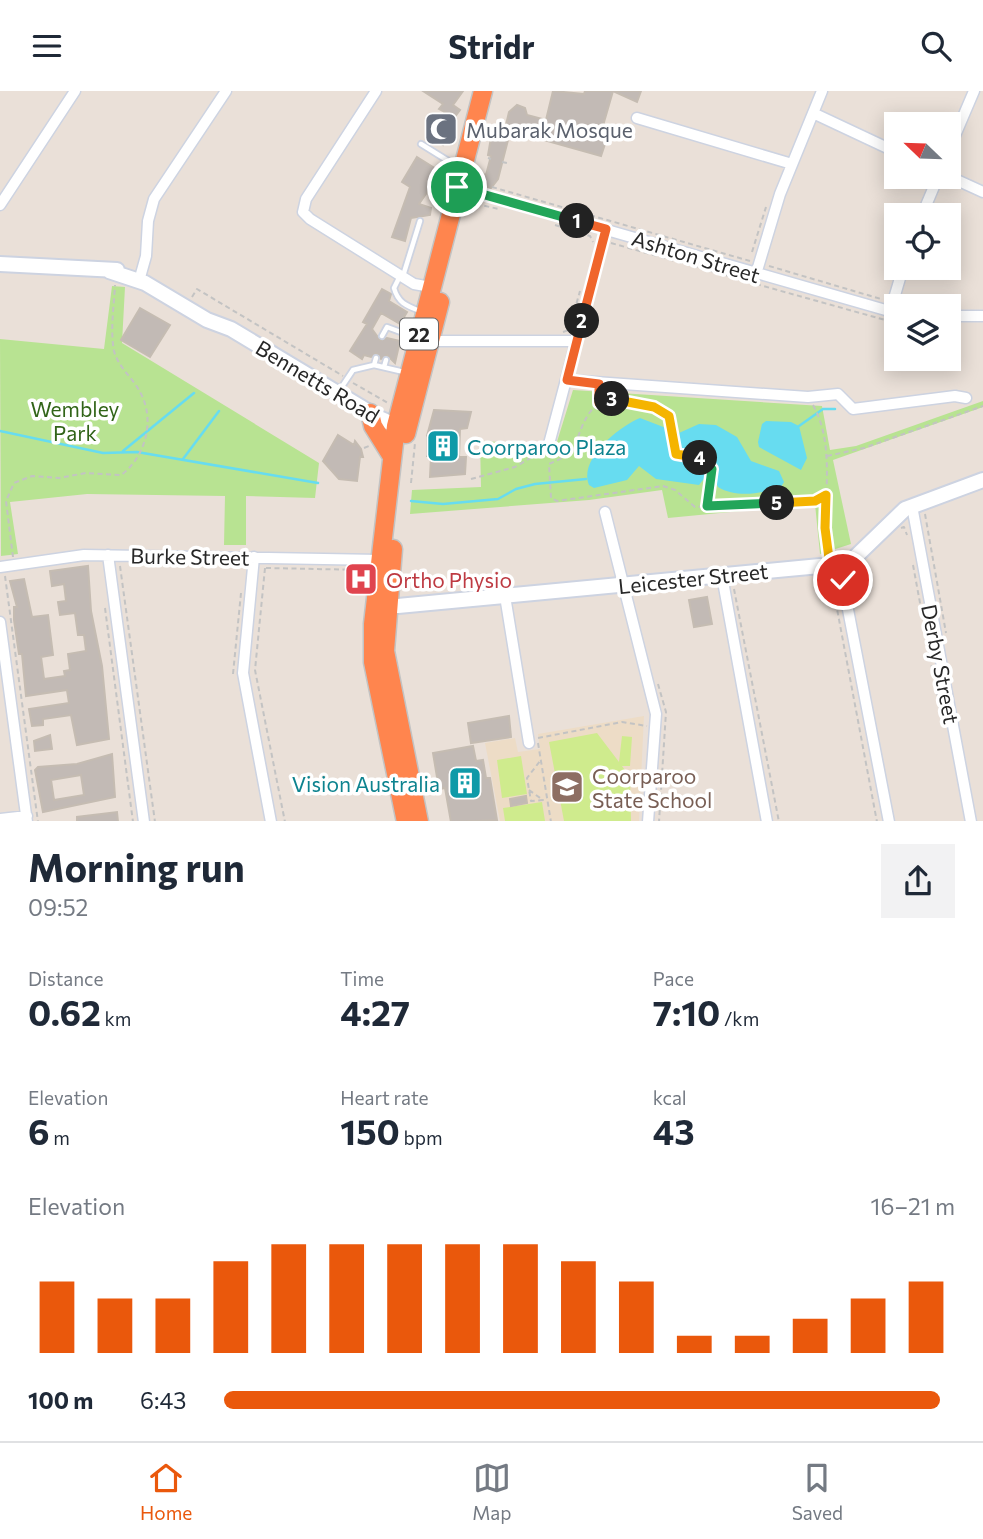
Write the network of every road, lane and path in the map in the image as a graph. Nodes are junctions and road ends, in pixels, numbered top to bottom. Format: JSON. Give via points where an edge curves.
{"nodes":[{"id":1,"x":75,"y":91,"type":"edge"},
{"id":2,"x":226,"y":91,"type":"edge"},
{"id":3,"x":376,"y":91,"type":"edge"},
{"id":4,"x":483,"y":91,"type":"edge"},
{"id":5,"x":494,"y":91,"type":"edge"},
{"id":6,"x":822,"y":91,"type":"edge"},
{"id":7,"x":974,"y":91,"type":"edge"},
{"id":8,"x":813,"y":113,"type":"junction"},
{"id":9,"x":637,"y":118,"type":"dead end"},
{"id":10,"x":961,"y":129,"type":"edge"},
{"id":11,"x":421,"y":144,"type":"dead end"},
{"id":12,"x":884,"y":146,"type":"edge"},
{"id":13,"x":502,"y":162,"type":"dead end"},
{"id":14,"x":507,"y":163,"type":"dead end"},
{"id":15,"x":792,"y":164,"type":"junction"},
{"id":16,"x":961,"y":178,"type":"edge"},
{"id":17,"x":471,"y":186,"type":"junction"},
{"id":18,"x":492,"y":187,"type":"dead end"},
{"id":19,"x":983,"y":192,"type":"edge"},
{"id":20,"x":768,"y":201,"type":"dead end"},
{"id":21,"x":0,"y":205,"type":"edge"},
{"id":22,"x":508,"y":211,"type":"dead end"},
{"id":23,"x":420,"y":221,"type":"dead end"},
{"id":24,"x":555,"y":225,"type":"dead end"},
{"id":25,"x":606,"y":229,"type":"junction"},
{"id":26,"x":597,"y":243,"type":"dead end"},
{"id":27,"x":0,"y":264,"type":"edge"},
{"id":28,"x":768,"y":266,"type":"dead end"},
{"id":29,"x":756,"y":274,"type":"junction"},
{"id":30,"x":402,"y":276,"type":"junction"},
{"id":31,"x":141,"y":277,"type":"junction"},
{"id":32,"x":112,"y":278,"type":"junction"},
{"id":33,"x":582,"y":280,"type":"dead end"},
{"id":34,"x":431,"y":287,"type":"junction"},
{"id":35,"x":194,"y":293,"type":"dead end"},
{"id":36,"x":884,"y":301,"type":"dead end"},
{"id":37,"x":884,"y":310,"type":"edge"},
{"id":38,"x":424,"y":313,"type":"junction"},
{"id":39,"x":961,"y":316,"type":"edge"},
{"id":40,"x":983,"y":316,"type":"edge"},
{"id":41,"x":395,"y":330,"type":"junction"},
{"id":42,"x":562,"y":333,"type":"dead end"},
{"id":43,"x":417,"y":335,"type":"junction"},
{"id":44,"x":382,"y":336,"type":"dead end"},
{"id":45,"x":392,"y":339,"type":"dead end"},
{"id":46,"x":400,"y":341,"type":"dead end"},
{"id":47,"x":576,"y":341,"type":"junction"},
{"id":48,"x":308,"y":356,"type":"dead end"},
{"id":49,"x":376,"y":358,"type":"dead end"},
{"id":50,"x":386,"y":361,"type":"dead end"},
{"id":51,"x":374,"y":366,"type":"junction"},
{"id":52,"x":384,"y":367,"type":"junction"},
{"id":53,"x":398,"y":368,"type":"junction"},
{"id":54,"x":567,"y":380,"type":"junction"},
{"id":55,"x":599,"y":384,"type":"junction"},
{"id":56,"x":338,"y":392,"type":"junction"},
{"id":57,"x":966,"y":398,"type":"dead end"},
{"id":58,"x":599,"y":403,"type":"junction"},
{"id":59,"x":983,"y":406,"type":"edge"},
{"id":60,"x":815,"y":409,"type":"dead end"},
{"id":61,"x":370,"y":413,"type":"junction"},
{"id":62,"x":406,"y":431,"type":"junction"},
{"id":63,"x":549,"y":446,"type":"joint"},
{"id":64,"x":391,"y":455,"type":"junction"},
{"id":65,"x":826,"y":456,"type":"junction"},
{"id":66,"x":471,"y":479,"type":"dead end"},
{"id":67,"x":983,"y":480,"type":"edge"},
{"id":68,"x":411,"y":483,"type":"dead end"},
{"id":69,"x":826,"y":495,"type":"junction"},
{"id":70,"x":707,"y":506,"type":"junction"},
{"id":71,"x":918,"y":509,"type":"junction"},
{"id":72,"x":605,"y":512,"type":"dead end"},
{"id":73,"x":899,"y":528,"type":"dead end"},
{"id":74,"x":909,"y":540,"type":"dead end"},
{"id":75,"x":911,"y":553,"type":"dead end"},
{"id":76,"x":108,"y":555,"type":"junction"},
{"id":77,"x":254,"y":557,"type":"junction"},
{"id":78,"x":15,"y":565,"type":"junction"},
{"id":79,"x":375,"y":566,"type":"junction"},
{"id":80,"x":834,"y":570,"type":"junction"},
{"id":81,"x":3,"y":571,"type":"edge"},
{"id":82,"x":121,"y":573,"type":"dead end"},
{"id":83,"x":727,"y":580,"type":"junction"},
{"id":84,"x":243,"y":581,"type":"dead end"},
{"id":85,"x":623,"y":585,"type":"junction"},
{"id":86,"x":505,"y":596,"type":"junction"},
{"id":87,"x":105,"y":603,"type":"dead end"},
{"id":88,"x":382,"y":605,"type":"junction"},
{"id":89,"x":0,"y":622,"type":"edge"},
{"id":90,"x":946,"y":633,"type":"dead end"},
{"id":91,"x":656,"y":673,"type":"dead end"},
{"id":92,"x":236,"y":685,"type":"dead end"},
{"id":93,"x":647,"y":718,"type":"dead end"},
{"id":94,"x":943,"y":722,"type":"dead end"},
{"id":95,"x":529,"y":743,"type":"dead end"},
{"id":96,"x":541,"y":760,"type":"junction"},
{"id":97,"x":529,"y":790,"type":"dead end"},
{"id":98,"x":0,"y":819,"type":"edge"},
{"id":99,"x":27,"y":819,"type":"edge"},
{"id":100,"x":38,"y":821,"type":"edge"},
{"id":101,"x":133,"y":821,"type":"edge"},
{"id":102,"x":144,"y":821,"type":"edge"},
{"id":103,"x":155,"y":821,"type":"edge"},
{"id":104,"x":271,"y":821,"type":"edge"},
{"id":105,"x":285,"y":821,"type":"edge"},
{"id":106,"x":406,"y":821,"type":"edge"},
{"id":107,"x":419,"y":821,"type":"edge"},
{"id":108,"x":551,"y":821,"type":"edge"},
{"id":109,"x":648,"y":821,"type":"edge"},
{"id":110,"x":659,"y":821,"type":"edge"},
{"id":111,"x":767,"y":821,"type":"edge"},
{"id":112,"x":779,"y":821,"type":"edge"},
{"id":113,"x":877,"y":821,"type":"edge"},
{"id":114,"x":888,"y":821,"type":"edge"},
{"id":115,"x":971,"y":821,"type":"edge"}],
"edges":[{"from":1,"to":21,"type":"street"},
{"from":2,"to":31,"type":"street","via":[[150,209]]},
{"from":3,"to":30,"type":"street","via":[[306,199],[303,212]]},
{"from":4,"to":17,"type":"highway","number":"22"},
{"from":5,"to":17,"type":"highway","number":"22"},
{"from":6,"to":8,"type":"street"},
{"from":7,"to":10,"type":"street"},
{"from":8,"to":12,"type":"street"},
{"from":8,"to":15,"type":"street"},
{"from":9,"to":15,"type":"street"},
{"from":11,"to":17,"type":"lane"},
{"from":13,"to":14,"type":"path"},
{"from":15,"to":29,"type":"street"},
{"from":16,"to":19,"type":"street"},
{"from":17,"to":22,"type":"path"},
{"from":17,"to":25,"type":"street","name":"Ashton Street"},
{"from":17,"to":34,"type":"highway","number":"22"},
{"from":17,"to":43,"type":"highway","number":"22"},
{"from":18,"to":20,"type":"path","via":[[750,261]]},
{"from":23,"to":30,"type":"lane"},
{"from":24,"to":26,"type":"path","via":[[590,236]]},
{"from":25,"to":29,"type":"street","name":"Ashton Street"},
{"from":25,"to":47,"type":"street"},
{"from":27,"to":32,"type":"street","name":"Bennetts Road"},
{"from":28,"to":36,"type":"path"},
{"from":29,"to":37,"type":"street","name":"Ashton Street"},
{"from":30,"to":34,"type":"street","via":[[417,286]]},
{"from":30,"to":38,"type":"lane","via":[[394,288],[401,303]]},
{"from":31,"to":32,"type":"street","name":"Bennetts Road"},
{"from":31,"to":56,"type":"street","name":"Bennetts Road","via":[[207,320],[231,329]]},
{"from":32,"to":78,"type":"path","via":[[114,350],[147,412],[139,459],[121,475],[32,475],[14,484],[6,501]]},
{"from":33,"to":42,"type":"path","via":[[569,330]]},
{"from":34,"to":38,"type":"highway","number":"22"},
{"from":35,"to":48,"type":"path","via":[[197,289]]},
{"from":38,"to":43,"type":"highway","number":"22"},
{"from":39,"to":40,"type":"street"},
{"from":41,"to":43,"type":"lane"},
{"from":41,"to":44,"type":"lane","via":[[387,327]]},
{"from":41,"to":45,"type":"lane"},
{"from":43,"to":46,"type":"lane"},
{"from":43,"to":47,"type":"street"},
{"from":43,"to":53,"type":"highway","number":"22"},
{"from":43,"to":62,"type":"highway","number":"22"},
{"from":47,"to":54,"type":"street"},
{"from":49,"to":51,"type":"lane"},
{"from":50,"to":52,"type":"lane"},
{"from":51,"to":52,"type":"lane"},
{"from":51,"to":56,"type":"lane","via":[[351,371]]},
{"from":52,"to":53,"type":"lane"},
{"from":53,"to":62,"type":"highway","number":"22"},
{"from":54,"to":55,"type":"street"},
{"from":54,"to":63,"type":"street"},
{"from":55,"to":57,"type":"street","via":[[808,397],[838,394],[853,409],[955,395]]},
{"from":55,"to":58,"type":"path"},
{"from":56,"to":61,"type":"street","name":"Bennetts Road"},
{"from":58,"to":70,"type":"path","via":[[614,399],[654,407],[669,416],[676,454],[710,464]]},
{"from":58,"to":70,"type":"path","via":[[588,412],[571,454],[548,467],[551,498],[557,501],[663,486],[676,490],[695,507]]},
{"from":59,"to":65,"type":"path"},
{"from":60,"to":65,"type":"path"},
{"from":61,"to":62,"type":"street","name":"Bennetts Road"},
{"from":61,"to":64,"type":"highway"},
{"from":62,"to":64,"type":"highway","number":"22"},
{"from":62,"to":68,"type":"path"},
{"from":62,"to":88,"type":"highway","number":"22"},
{"from":63,"to":66,"type":"path","via":[[515,467]]},
{"from":64,"to":79,"type":"highway","number":"22"},
{"from":65,"to":69,"type":"path"},
{"from":67,"to":71,"type":"street"},
{"from":69,"to":70,"type":"path","via":[[815,501]]},
{"from":69,"to":80,"type":"path","via":[[825,528]]},
{"from":71,"to":80,"type":"street","via":[[897,515],[847,565]]},
{"from":71,"to":90,"type":"path"},
{"from":71,"to":115,"type":"street","name":"Derby Street"},
{"from":72,"to":85,"type":"street"},
{"from":73,"to":74,"type":"path","via":[[904,527]]},
{"from":75,"to":94,"type":"path"},
{"from":76,"to":77,"type":"street","name":"Burke Street"},
{"from":76,"to":78,"type":"street","name":"Burke Street"},
{"from":76,"to":102,"type":"street"},
{"from":77,"to":79,"type":"street","name":"Burke Street"},
{"from":77,"to":104,"type":"street","via":[[243,673]]},
{"from":78,"to":81,"type":"street","name":"Burke Street"},
{"from":79,"to":88,"type":"highway","number":"22"},
{"from":79,"to":105,"type":"path","via":[[263,568],[255,670]]},
{"from":80,"to":83,"type":"street","name":"Leicester Street"},
{"from":80,"to":113,"type":"path"},
{"from":80,"to":114,"type":"street"},
{"from":81,"to":100,"type":"path"},
{"from":82,"to":103,"type":"path"},
{"from":83,"to":85,"type":"street","name":"Leicester Street"},
{"from":83,"to":111,"type":"street"},
{"from":83,"to":112,"type":"path"},
{"from":84,"to":92,"type":"path","via":[[233,672]]},
{"from":85,"to":86,"type":"street","name":"Leicester Street"},
{"from":85,"to":109,"type":"street","via":[[656,714]]},
{"from":86,"to":88,"type":"street","name":"Leicester Street"},
{"from":86,"to":95,"type":"street"},
{"from":87,"to":101,"type":"path"},
{"from":88,"to":106,"type":"highway","number":"22","via":[[371,653]]},
{"from":88,"to":107,"type":"highway","number":"22","via":[[386,661]]},
{"from":89,"to":99,"type":"street"},
{"from":91,"to":110,"type":"path","via":[[666,712]]},
{"from":93,"to":96,"type":"path","via":[[647,726],[622,722],[537,738]]},
{"from":96,"to":97,"type":"path","via":[[527,778]]},
{"from":96,"to":108,"type":"path"},
{"from":98,"to":99,"type":"street"}]}
